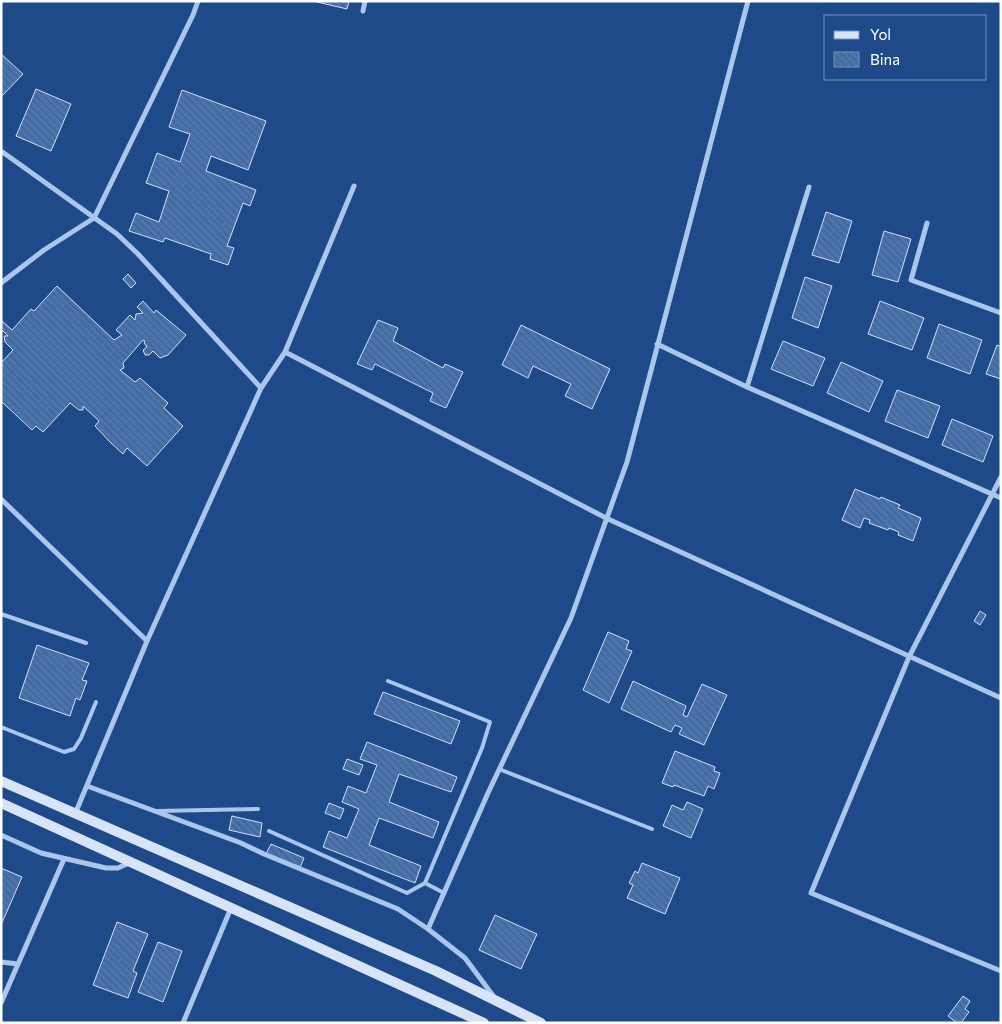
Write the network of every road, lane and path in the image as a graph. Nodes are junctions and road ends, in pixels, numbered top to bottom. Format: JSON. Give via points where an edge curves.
{"nodes":[{"id":1,"x":198,"y":1,"type":"edge"},
{"id":2,"x":365,"y":1,"type":"edge"},
{"id":3,"x":748,"y":1,"type":"edge"},
{"id":4,"x":363,"y":11,"type":"dead end"},
{"id":5,"x":1,"y":150,"type":"edge"},
{"id":6,"x":354,"y":186,"type":"dead end"},
{"id":7,"x":809,"y":186,"type":"dead end"},
{"id":8,"x":94,"y":218,"type":"junction"},
{"id":9,"x":927,"y":223,"type":"dead end"},
{"id":10,"x":1,"y":283,"type":"edge"},
{"id":11,"x":1001,"y":314,"type":"edge"},
{"id":12,"x":657,"y":344,"type":"junction"},
{"id":13,"x":285,"y":352,"type":"junction"},
{"id":14,"x":747,"y":387,"type":"junction"},
{"id":15,"x":261,"y":388,"type":"junction"},
{"id":16,"x":1001,"y":477,"type":"edge"},
{"id":17,"x":992,"y":494,"type":"junction"},
{"id":18,"x":1001,"y":498,"type":"edge"},
{"id":19,"x":1,"y":499,"type":"edge"},
{"id":20,"x":608,"y":518,"type":"junction"},
{"id":21,"x":1,"y":614,"type":"edge"},
{"id":22,"x":147,"y":641,"type":"junction"},
{"id":23,"x":86,"y":643,"type":"dead end"},
{"id":24,"x":909,"y":657,"type":"junction"},
{"id":25,"x":388,"y":681,"type":"dead end"},
{"id":26,"x":1001,"y":698,"type":"edge"},
{"id":27,"x":96,"y":702,"type":"dead end"},
{"id":28,"x":1,"y":726,"type":"edge"},
{"id":29,"x":500,"y":769,"type":"junction"},
{"id":30,"x":1,"y":781,"type":"edge"},
{"id":31,"x":87,"y":786,"type":"junction"},
{"id":32,"x":1,"y":803,"type":"edge"},
{"id":33,"x":258,"y":809,"type":"dead end"},
{"id":34,"x":152,"y":811,"type":"junction"},
{"id":35,"x":75,"y":814,"type":"junction"},
{"id":36,"x":652,"y":829,"type":"dead end"},
{"id":37,"x":268,"y":831,"type":"dead end"},
{"id":38,"x":1,"y":835,"type":"edge"},
{"id":39,"x":64,"y":859,"type":"junction"},
{"id":40,"x":132,"y":862,"type":"junction"},
{"id":41,"x":425,"y":883,"type":"junction"},
{"id":42,"x":444,"y":893,"type":"junction"},
{"id":43,"x":231,"y":907,"type":"junction"},
{"id":44,"x":428,"y":929,"type":"junction"},
{"id":45,"x":1,"y":962,"type":"edge"},
{"id":46,"x":18,"y":964,"type":"junction"},
{"id":47,"x":1001,"y":972,"type":"edge"},
{"id":48,"x":497,"y":1001,"type":"junction"},
{"id":49,"x":1,"y":1003,"type":"edge"},
{"id":50,"x":183,"y":1023,"type":"edge"},
{"id":51,"x":484,"y":1023,"type":"edge"},
{"id":52,"x":541,"y":1023,"type":"edge"}],
"edges":[{"from":1,"to":8,"type":"street"},
{"from":2,"to":4,"type":"street"},
{"from":3,"to":12,"type":"street"},
{"from":5,"to":8,"type":"street"},
{"from":6,"to":13,"type":"street"},
{"from":7,"to":14,"type":"street"},
{"from":8,"to":10,"type":"street"},
{"from":8,"to":15,"type":"street","via":[[138,254]]},
{"from":9,"to":11,"type":"street","via":[[911,280]]},
{"from":12,"to":14,"type":"street"},
{"from":12,"to":20,"type":"street"},
{"from":13,"to":15,"type":"street"},
{"from":13,"to":20,"type":"street"},
{"from":14,"to":17,"type":"street"},
{"from":15,"to":22,"type":"street"},
{"from":16,"to":17,"type":"street"},
{"from":17,"to":18,"type":"street"},
{"from":17,"to":24,"type":"street"},
{"from":19,"to":22,"type":"street"},
{"from":20,"to":24,"type":"street"},
{"from":20,"to":29,"type":"street","via":[[571,618]]},
{"from":21,"to":23,"type":"lane"},
{"from":22,"to":31,"type":"street"},
{"from":24,"to":26,"type":"street"},
{"from":24,"to":47,"type":"street","via":[[811,893]]},
{"from":25,"to":41,"type":"lane","via":[[490,722]]},
{"from":27,"to":28,"type":"lane","via":[[74,750],[64,752]]},
{"from":29,"to":36,"type":"lane"},
{"from":29,"to":42,"type":"street"},
{"from":30,"to":35,"type":"main road"},
{"from":31,"to":34,"type":"street"},
{"from":31,"to":35,"type":"street"},
{"from":32,"to":40,"type":"main road"},
{"from":33,"to":34,"type":"lane"},
{"from":34,"to":44,"type":"street","via":[[241,843],[398,909]]},
{"from":35,"to":48,"type":"main road","via":[[436,971]]},
{"from":37,"to":41,"type":"lane","via":[[407,893]]},
{"from":38,"to":39,"type":"street","via":[[41,853]]},
{"from":39,"to":40,"type":"street","via":[[106,868],[118,868]]},
{"from":39,"to":46,"type":"street"},
{"from":40,"to":43,"type":"main road"},
{"from":41,"to":42,"type":"lane"},
{"from":42,"to":44,"type":"street"},
{"from":43,"to":50,"type":"street"},
{"from":43,"to":51,"type":"main road"},
{"from":44,"to":48,"type":"street","via":[[465,958]]},
{"from":45,"to":46,"type":"street"},
{"from":46,"to":49,"type":"street"},
{"from":48,"to":52,"type":"main road"}]}
